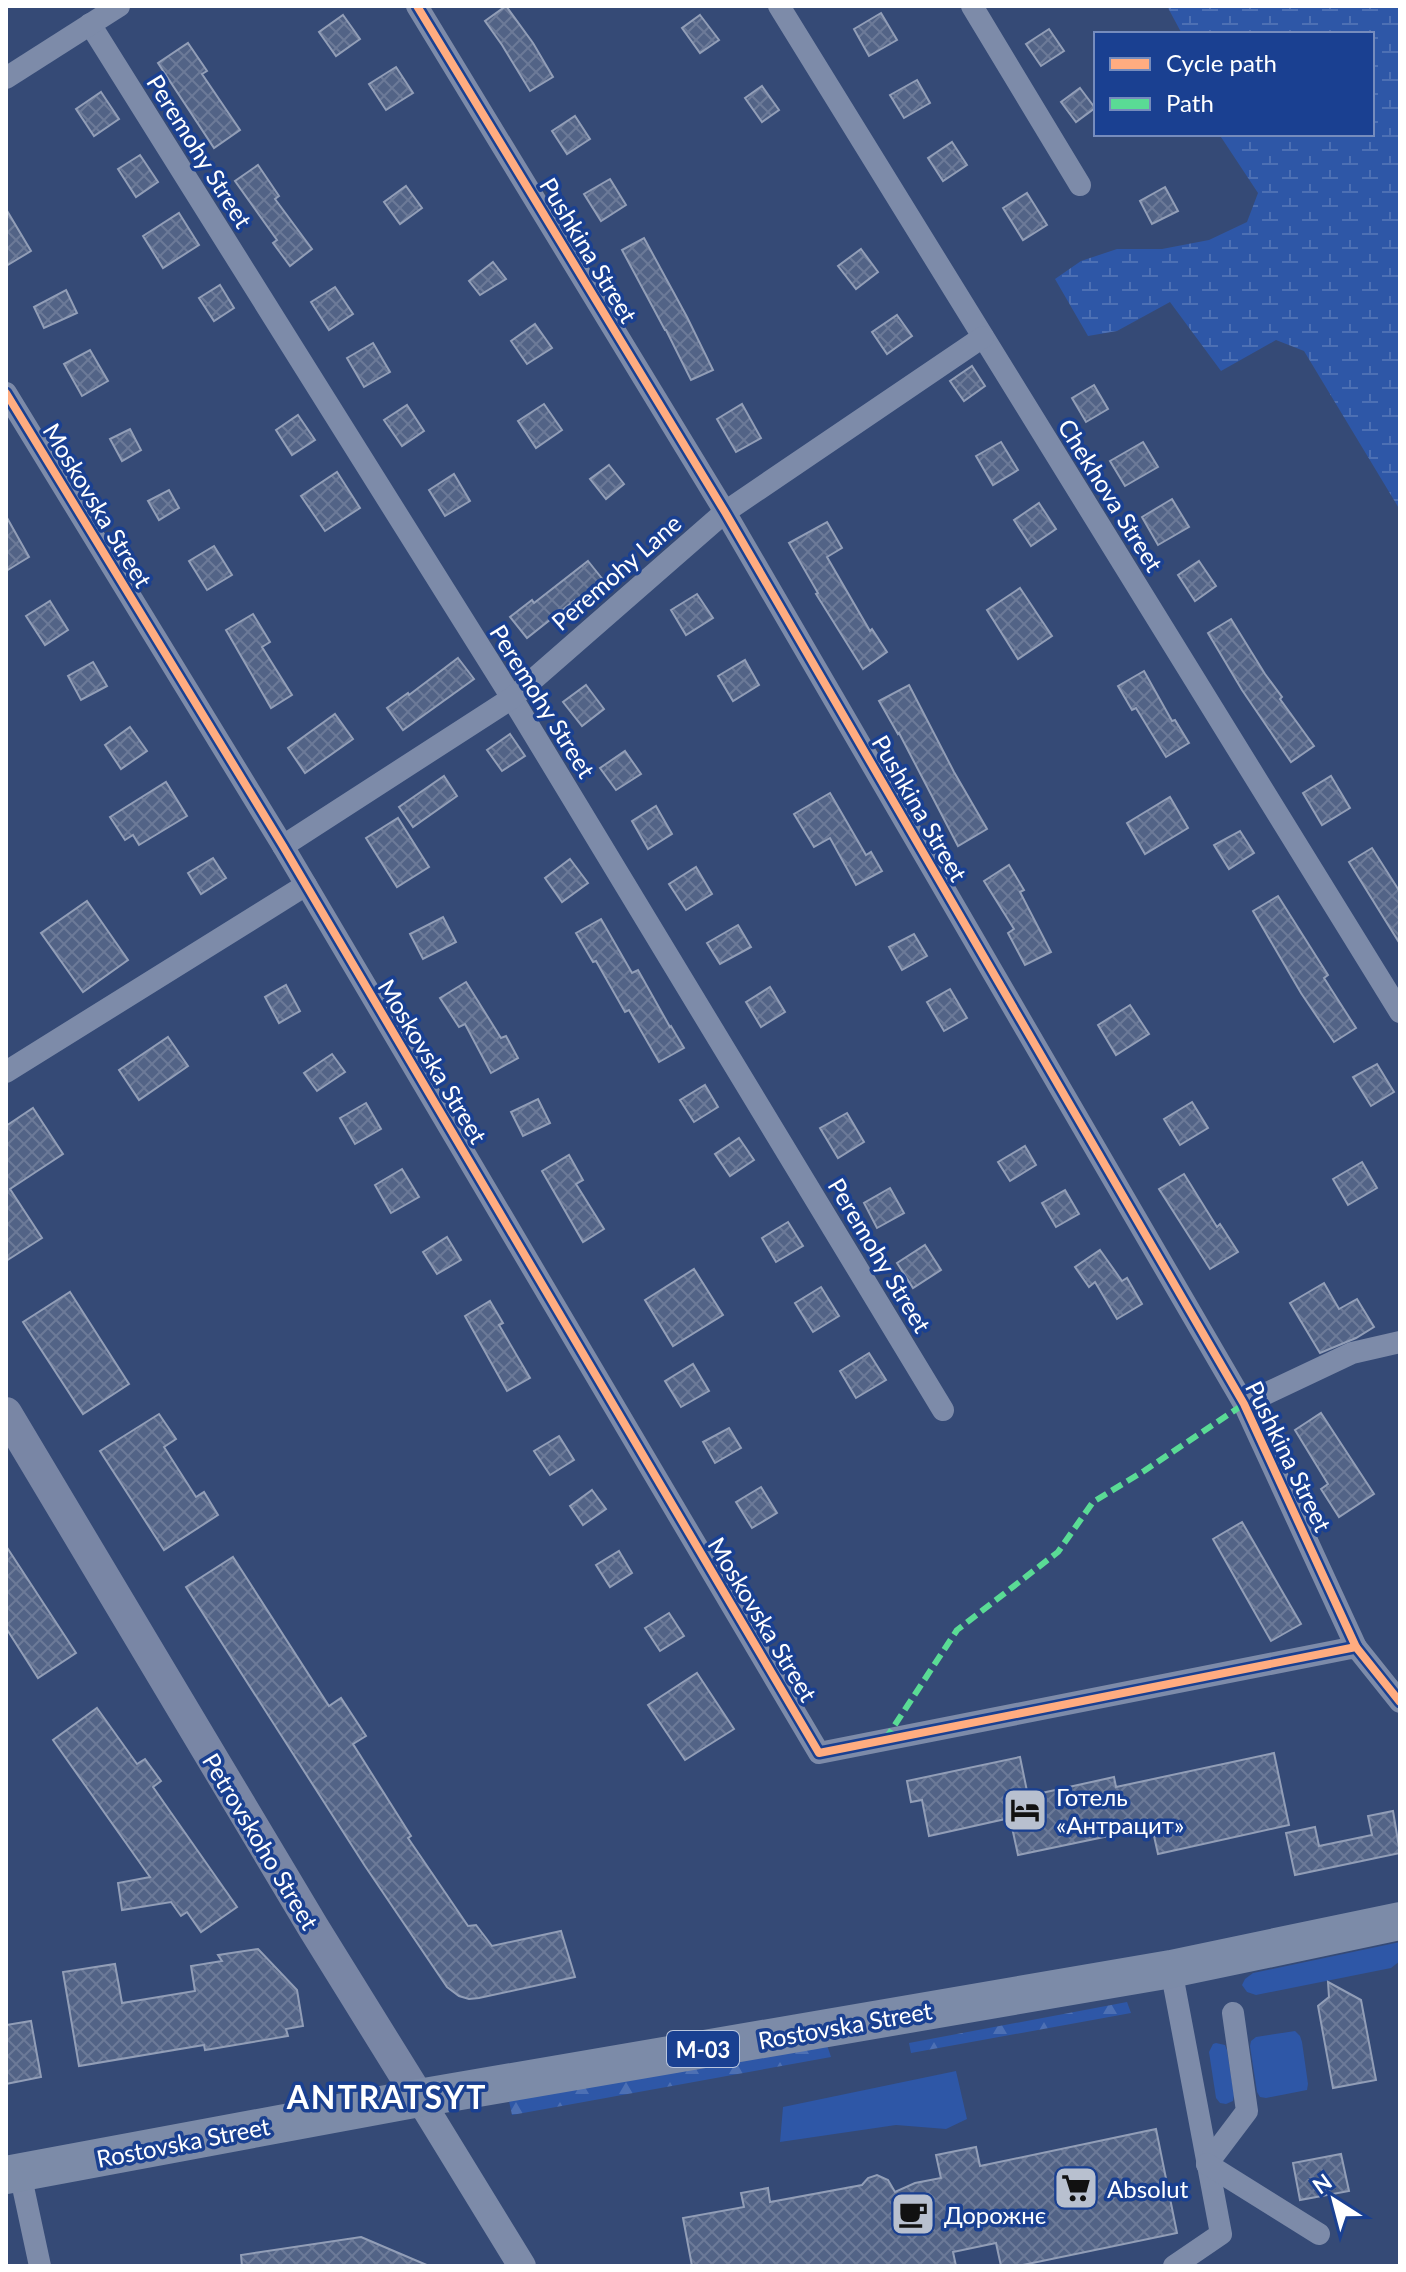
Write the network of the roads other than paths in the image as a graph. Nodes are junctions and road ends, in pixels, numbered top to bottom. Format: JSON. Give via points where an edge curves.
{"nodes":[{"id":1,"x":119,"y":6,"type":"edge"},
{"id":2,"x":417,"y":6,"type":"edge"},
{"id":3,"x":779,"y":6,"type":"edge"},
{"id":4,"x":972,"y":6,"type":"edge"},
{"id":5,"x":90,"y":24,"type":"junction"},
{"id":6,"x":6,"y":78,"type":"edge"},
{"id":7,"x":1080,"y":185,"type":"dead end"},
{"id":8,"x":983,"y":337,"type":"junction"},
{"id":9,"x":6,"y":393,"type":"edge"},
{"id":10,"x":725,"y":512,"type":"junction"},
{"id":11,"x":512,"y":698,"type":"junction"},
{"id":12,"x":283,"y":846,"type":"junction"},
{"id":13,"x":306,"y":885,"type":"junction"},
{"id":14,"x":1400,"y":1012,"type":"edge"},
{"id":15,"x":6,"y":1072,"type":"edge"},
{"id":16,"x":1400,"y":1342,"type":"edge"},
{"id":17,"x":1244,"y":1404,"type":"junction"},
{"id":18,"x":943,"y":1410,"type":"dead end"},
{"id":19,"x":6,"y":1413,"type":"edge"},
{"id":20,"x":1356,"y":1647,"type":"junction"},
{"id":21,"x":1400,"y":1702,"type":"edge"},
{"id":22,"x":1400,"y":1921,"type":"edge"},
{"id":23,"x":1171,"y":1969,"type":"junction"},
{"id":24,"x":1233,"y":2013,"type":"dead end"},
{"id":25,"x":419,"y":2098,"type":"junction"},
{"id":26,"x":1207,"y":2164,"type":"junction"},
{"id":27,"x":13,"y":2174,"type":"edge"},
{"id":28,"x":1319,"y":2234,"type":"dead end"},
{"id":29,"x":40,"y":2266,"type":"edge"},
{"id":30,"x":522,"y":2266,"type":"edge"},
{"id":31,"x":1174,"y":2266,"type":"edge"}],
"edges":[{"from":1,"to":5,"type":"street"},
{"from":2,"to":10,"type":"street","name":"Pushkina Street"},
{"from":3,"to":8,"type":"street","name":"Chekhova Street"},
{"from":4,"to":7,"type":"street"},
{"from":5,"to":6,"type":"street"},
{"from":5,"to":11,"type":"street","name":"Peremohy Street"},
{"from":8,"to":10,"type":"street","name":"Peremohy Lane"},
{"from":8,"to":14,"type":"street","name":"Chekhova Street"},
{"from":9,"to":12,"type":"street","name":"Moskovska Street"},
{"from":10,"to":11,"type":"street","name":"Peremohy Lane"},
{"from":10,"to":17,"type":"street","name":"Pushkina Street"},
{"from":11,"to":12,"type":"street","name":"Peremohy Lane"},
{"from":11,"to":18,"type":"street","name":"Peremohy Street"},
{"from":12,"to":13,"type":"street","name":"Moskovska Street"},
{"from":13,"to":15,"type":"street"},
{"from":13,"to":20,"type":"street","name":"Moskovska Street","via":[[819,1753]]},
{"from":16,"to":17,"type":"street","via":[[1352,1353]]},
{"from":17,"to":20,"type":"street","name":"Pushkina Street"},
{"from":19,"to":25,"type":"main road","name":"Petrovskoho Street"},
{"from":20,"to":21,"type":"street","name":"Pushkina Street"},
{"from":22,"to":23,"type":"highway","name":"Rostovska Street","number":"М-03"},
{"from":23,"to":25,"type":"highway","name":"Rostovska Street","number":"М-03"},
{"from":23,"to":26,"type":"street"},
{"from":24,"to":26,"type":"street","via":[[1247,2111]]},
{"from":25,"to":27,"type":"highway","name":"Rostovska Street","number":"М-03"},
{"from":25,"to":30,"type":"street","name":"Petrovskoho Street"},
{"from":26,"to":28,"type":"street"},
{"from":26,"to":31,"type":"street","via":[[1221,2234]]},
{"from":27,"to":29,"type":"street"}]}
